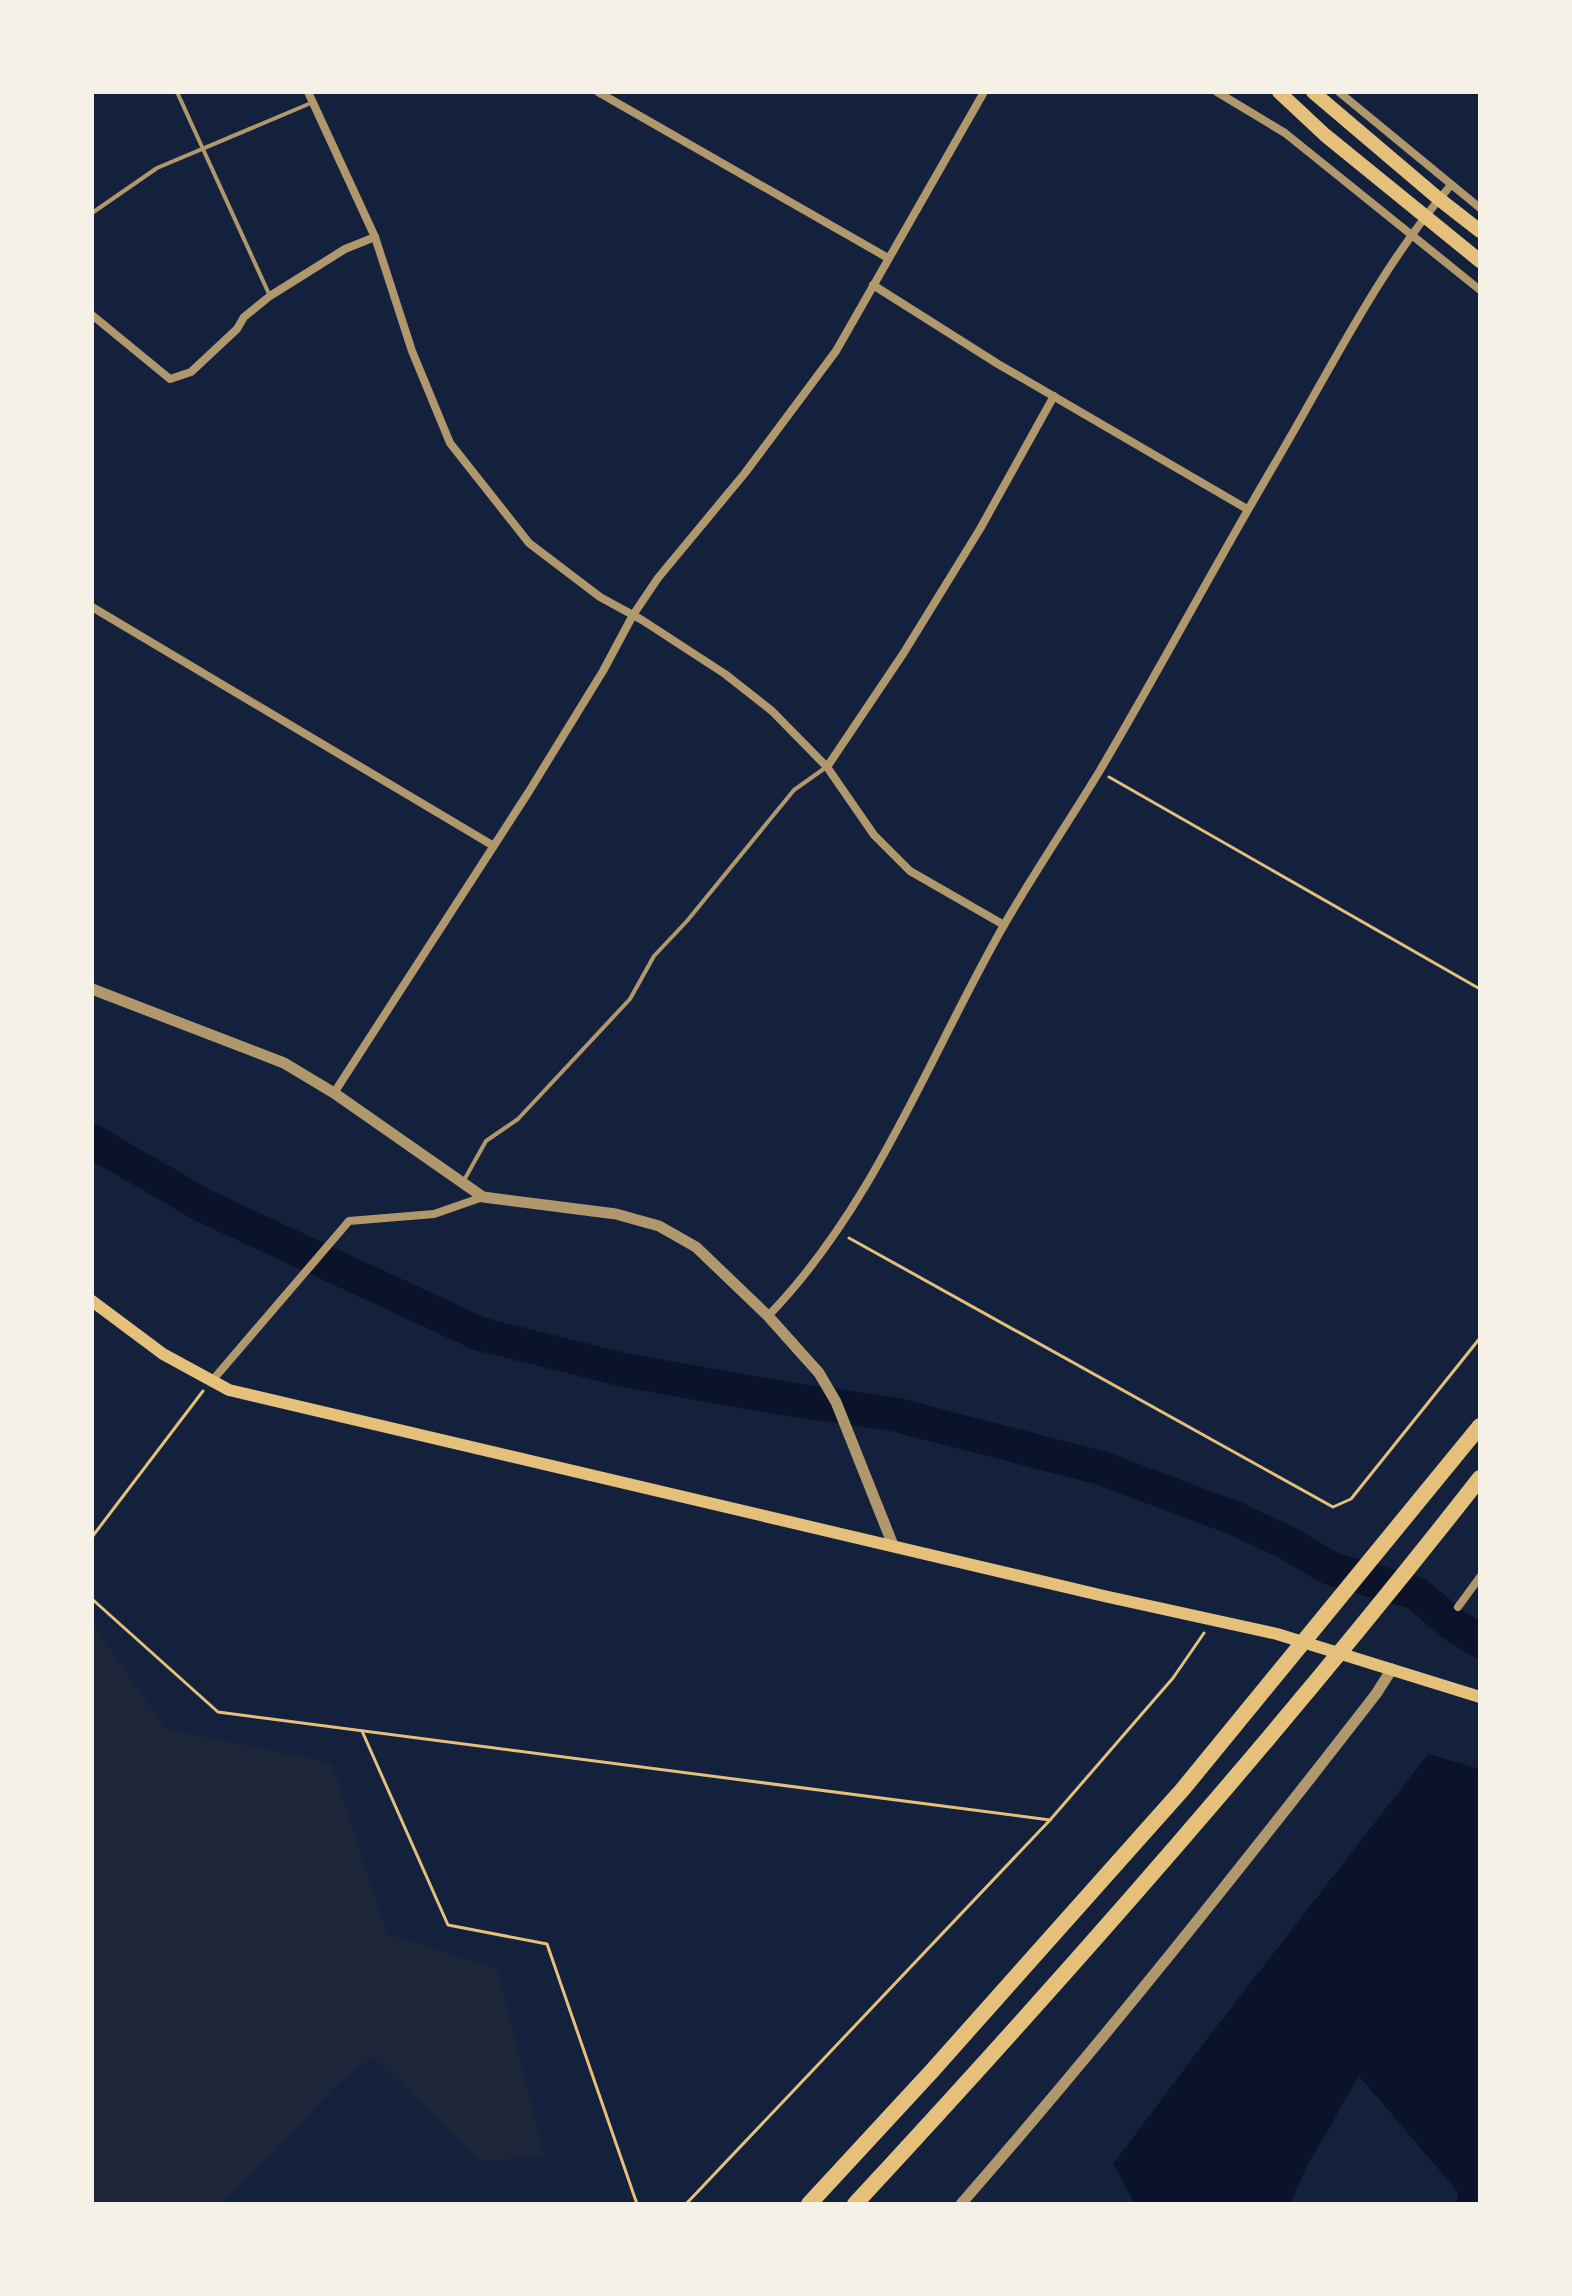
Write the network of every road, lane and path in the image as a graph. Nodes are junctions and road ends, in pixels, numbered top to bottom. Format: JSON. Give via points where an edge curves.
{"nodes":[{"id":1,"x":177,"y":92,"type":"edge"},
{"id":2,"x":308,"y":92,"type":"edge"},
{"id":3,"x":598,"y":92,"type":"edge"},
{"id":4,"x":984,"y":92,"type":"edge"},
{"id":5,"x":1217,"y":92,"type":"edge"},
{"id":6,"x":1279,"y":92,"type":"edge"},
{"id":7,"x":1313,"y":92,"type":"edge"},
{"id":8,"x":1339,"y":92,"type":"edge"},
{"id":9,"x":313,"y":102,"type":"junction"},
{"id":10,"x":203,"y":148,"type":"junction"},
{"id":11,"x":1451,"y":185,"type":"junction"},
{"id":12,"x":1439,"y":199,"type":"junction"},
{"id":13,"x":1480,"y":208,"type":"edge"},
{"id":14,"x":92,"y":213,"type":"edge"},
{"id":15,"x":1425,"y":217,"type":"junction"},
{"id":16,"x":1480,"y":231,"type":"edge"},
{"id":17,"x":1411,"y":235,"type":"junction"},
{"id":18,"x":375,"y":237,"type":"junction"},
{"id":19,"x":888,"y":258,"type":"junction"},
{"id":20,"x":1480,"y":261,"type":"edge"},
{"id":21,"x":873,"y":285,"type":"junction"},
{"id":22,"x":1480,"y":290,"type":"edge"},
{"id":23,"x":270,"y":296,"type":"junction"},
{"id":24,"x":92,"y":315,"type":"edge"},
{"id":25,"x":1054,"y":396,"type":"junction"},
{"id":26,"x":1247,"y":509,"type":"junction"},
{"id":27,"x":92,"y":607,"type":"edge"},
{"id":28,"x":633,"y":615,"type":"junction"},
{"id":29,"x":827,"y":767,"type":"junction"},
{"id":30,"x":1099,"y":772,"type":"junction"},
{"id":31,"x":492,"y":845,"type":"junction"},
{"id":32,"x":1004,"y":925,"type":"junction"},
{"id":33,"x":92,"y":989,"type":"edge"},
{"id":34,"x":1480,"y":989,"type":"edge"},
{"id":35,"x":334,"y":1093,"type":"junction"},
{"id":36,"x":462,"y":1184,"type":"junction"},
{"id":37,"x":483,"y":1197,"type":"junction"},
{"id":38,"x":838,"y":1231,"type":"junction"},
{"id":39,"x":92,"y":1301,"type":"edge"},
{"id":40,"x":768,"y":1316,"type":"junction"},
{"id":41,"x":1480,"y":1338,"type":"edge"},
{"id":42,"x":211,"y":1382,"type":"junction"},
{"id":43,"x":1480,"y":1426,"type":"edge"},
{"id":44,"x":1480,"y":1478,"type":"edge"},
{"id":45,"x":92,"y":1537,"type":"edge"},
{"id":46,"x":893,"y":1545,"type":"junction"},
{"id":47,"x":1480,"y":1577,"type":"edge"},
{"id":48,"x":92,"y":1599,"type":"edge"},
{"id":49,"x":1458,"y":1607,"type":"dead end"},
{"id":50,"x":1214,"y":1620,"type":"junction"},
{"id":51,"x":1392,"y":1669,"type":"junction"},
{"id":52,"x":1480,"y":1697,"type":"edge"},
{"id":53,"x":362,"y":1731,"type":"junction"},
{"id":54,"x":1050,"y":1820,"type":"junction"},
{"id":55,"x":637,"y":2204,"type":"edge"},
{"id":56,"x":686,"y":2204,"type":"edge"},
{"id":57,"x":809,"y":2204,"type":"edge"},
{"id":58,"x":855,"y":2204,"type":"edge"},
{"id":59,"x":961,"y":2204,"type":"edge"}],
"edges":[{"from":1,"to":10,"type":"lane"},
{"from":2,"to":9,"type":"street"},
{"from":3,"to":19,"type":"street"},
{"from":4,"to":19,"type":"street"},
{"from":5,"to":17,"type":"street","via":[[1285,133]]},
{"from":6,"to":15,"type":"highway"},
{"from":7,"to":12,"type":"highway"},
{"from":8,"to":11,"type":"street"},
{"from":9,"to":10,"type":"lane"},
{"from":9,"to":18,"type":"street"},
{"from":10,"to":14,"type":"lane","via":[[157,168]]},
{"from":10,"to":23,"type":"lane"},
{"from":11,"to":12,"type":"street"},
{"from":11,"to":13,"type":"street"},
{"from":12,"to":15,"type":"street"},
{"from":12,"to":16,"type":"highway"},
{"from":15,"to":17,"type":"street"},
{"from":15,"to":20,"type":"highway"},
{"from":17,"to":22,"type":"street"},
{"from":17,"to":26,"type":"street"},
{"from":18,"to":23,"type":"street","via":[[345,249]]},
{"from":18,"to":28,"type":"street","via":[[412,351],[450,443],[529,543]]},
{"from":19,"to":21,"type":"street"},
{"from":21,"to":25,"type":"street"},
{"from":21,"to":28,"type":"street","via":[[836,351]]},
{"from":23,"to":24,"type":"street","via":[[191,372],[170,379]]},
{"from":25,"to":26,"type":"street"},
{"from":25,"to":29,"type":"street","via":[[959,564]]},
{"from":26,"to":30,"type":"street"},
{"from":27,"to":31,"type":"street"},
{"from":28,"to":29,"type":"street","via":[[725,674],[772,711]]},
{"from":28,"to":31,"type":"street"},
{"from":29,"to":32,"type":"street","via":[[874,835],[910,871]]},
{"from":29,"to":36,"type":"lane","via":[[794,790],[654,956],[620,1010],[518,1119],[486,1141]]},
{"from":30,"to":32,"type":"street"},
{"from":30,"to":34,"type":"path"},
{"from":31,"to":35,"type":"street"},
{"from":32,"to":38,"type":"street","via":[[904,1118]]},
{"from":33,"to":35,"type":"street","via":[[284,1063]]},
{"from":35,"to":36,"type":"street"},
{"from":36,"to":37,"type":"street"},
{"from":37,"to":40,"type":"street","via":[[616,1214],[659,1226],[696,1247]]},
{"from":37,"to":42,"type":"street","via":[[434,1214],[349,1221]]},
{"from":38,"to":40,"type":"street"},
{"from":38,"to":41,"type":"path","via":[[1333,1507],[1351,1499]]},
{"from":39,"to":42,"type":"main road"},
{"from":40,"to":46,"type":"street","via":[[819,1373],[836,1402]]},
{"from":42,"to":45,"type":"path"},
{"from":42,"to":46,"type":"main road"},
{"from":43,"to":57,"type":"highway","via":[[1105,1878]]},
{"from":44,"to":58,"type":"highway","via":[[1315,1684],[1085,1953]]},
{"from":46,"to":50,"type":"main road"},
{"from":47,"to":49,"type":"street"},
{"from":48,"to":53,"type":"path","via":[[218,1712]]},
{"from":50,"to":51,"type":"main road"},
{"from":50,"to":54,"type":"path","via":[[1173,1678]]},
{"from":51,"to":52,"type":"main road"},
{"from":51,"to":59,"type":"street","via":[[1234,1878]]},
{"from":53,"to":54,"type":"path"},
{"from":53,"to":55,"type":"path","via":[[448,1925],[547,1944]]},
{"from":54,"to":56,"type":"path"}]}
